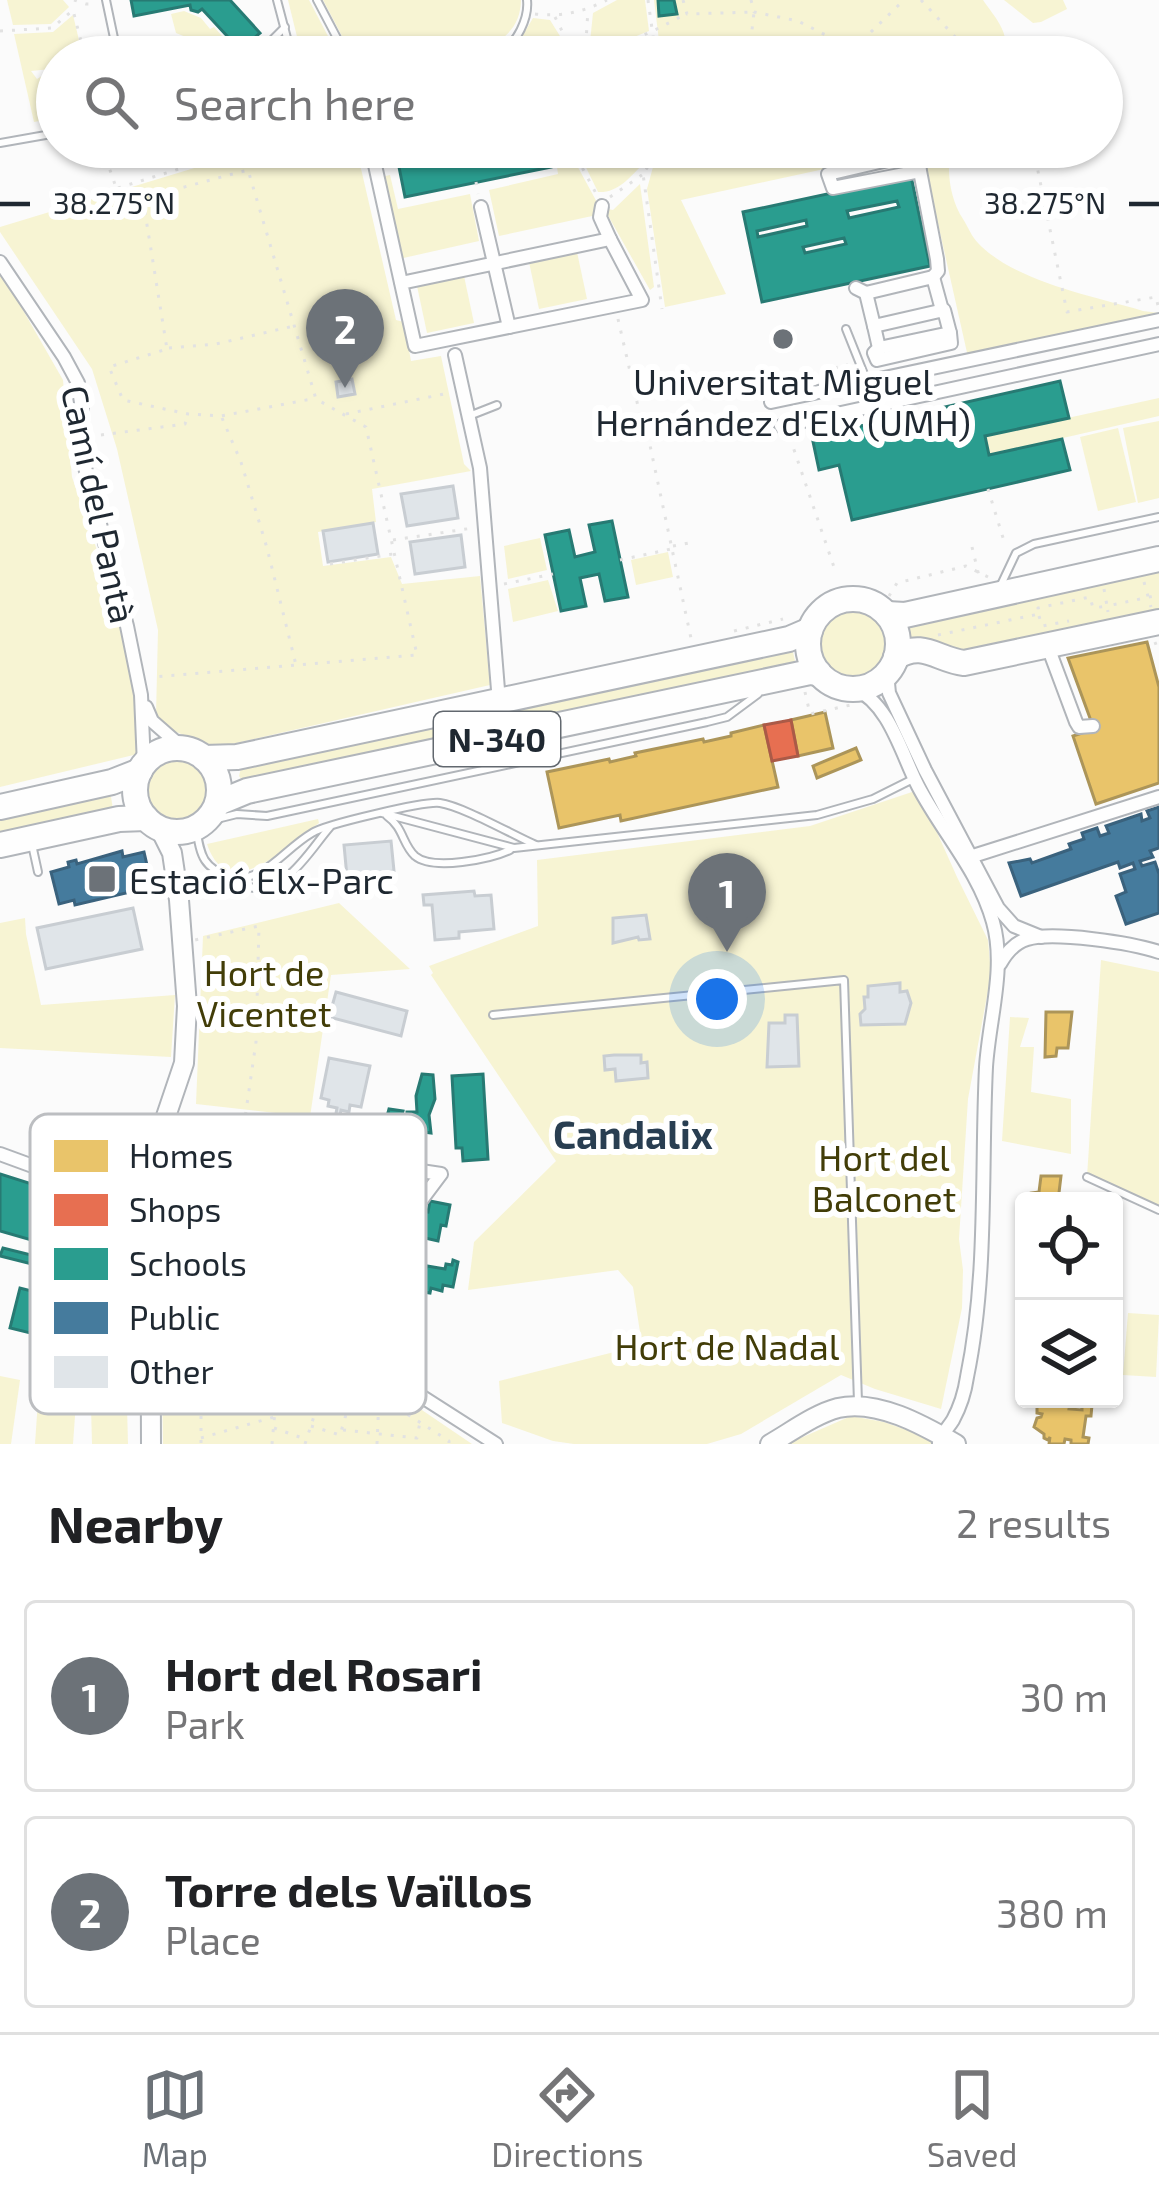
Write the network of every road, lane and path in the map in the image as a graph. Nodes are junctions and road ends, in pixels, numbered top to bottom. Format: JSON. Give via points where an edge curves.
{"nodes":[{"id":1,"x":72,"y":0,"type":"edge"},
{"id":2,"x":277,"y":0,"type":"edge"},
{"id":3,"x":317,"y":0,"type":"edge"},
{"id":4,"x":527,"y":0,"type":"edge"},
{"id":5,"x":607,"y":0,"type":"edge"},
{"id":6,"x":648,"y":0,"type":"edge"},
{"id":7,"x":683,"y":0,"type":"edge"},
{"id":8,"x":751,"y":0,"type":"edge"},
{"id":9,"x":904,"y":0,"type":"edge"},
{"id":10,"x":921,"y":0,"type":"edge"},
{"id":11,"x":106,"y":2,"type":"edge"},
{"id":12,"x":589,"y":9,"type":"junction"},
{"id":13,"x":73,"y":10,"type":"junction"},
{"id":14,"x":527,"y":12,"type":"junction"},
{"id":15,"x":754,"y":13,"type":"junction"},
{"id":16,"x":687,"y":14,"type":"junction"},
{"id":17,"x":555,"y":16,"type":"junction"},
{"id":18,"x":285,"y":27,"type":"junction"},
{"id":19,"x":0,"y":31,"type":"edge"},
{"id":20,"x":653,"y":31,"type":"junction"},
{"id":21,"x":80,"y":36,"type":"edge"},
{"id":22,"x":115,"y":36,"type":"edge"},
{"id":23,"x":276,"y":36,"type":"edge"},
{"id":24,"x":287,"y":36,"type":"edge"},
{"id":25,"x":335,"y":36,"type":"edge"},
{"id":26,"x":516,"y":36,"type":"edge"},
{"id":27,"x":565,"y":36,"type":"edge"},
{"id":28,"x":588,"y":36,"type":"edge"},
{"id":29,"x":640,"y":36,"type":"edge"},
{"id":30,"x":654,"y":36,"type":"edge"},
{"id":31,"x":751,"y":36,"type":"edge"},
{"id":32,"x":828,"y":36,"type":"edge"},
{"id":33,"x":867,"y":36,"type":"edge"},
{"id":34,"x":955,"y":36,"type":"edge"},
{"id":35,"x":36,"y":137,"type":"edge"},
{"id":36,"x":0,"y":143,"type":"edge"},
{"id":37,"x":109,"y":168,"type":"edge"},
{"id":38,"x":174,"y":168,"type":"edge"},
{"id":39,"x":376,"y":168,"type":"edge"},
{"id":40,"x":583,"y":168,"type":"edge"},
{"id":41,"x":646,"y":168,"type":"edge"},
{"id":42,"x":854,"y":168,"type":"edge"},
{"id":43,"x":920,"y":168,"type":"edge"},
{"id":44,"x":1037,"y":168,"type":"edge"},
{"id":45,"x":920,"y":171,"type":"junction"},
{"id":46,"x":643,"y":174,"type":"junction"},
{"id":47,"x":116,"y":188,"type":"junction"},
{"id":48,"x":143,"y":198,"type":"junction"},
{"id":49,"x":602,"y":206,"type":"junction"},
{"id":50,"x":481,"y":207,"type":"dead end"},
{"id":51,"x":610,"y":238,"type":"junction"},
{"id":52,"x":0,"y":262,"type":"edge"},
{"id":53,"x":494,"y":263,"type":"junction"},
{"id":54,"x":933,"y":277,"type":"junction"},
{"id":55,"x":401,"y":283,"type":"junction"},
{"id":56,"x":615,"y":306,"type":"junction"},
{"id":57,"x":662,"y":309,"type":"dead end"},
{"id":58,"x":942,"y":310,"type":"junction"},
{"id":59,"x":1158,"y":318,"type":"edge"},
{"id":60,"x":294,"y":326,"type":"junction"},
{"id":61,"x":874,"y":326,"type":"junction"},
{"id":62,"x":509,"y":327,"type":"junction"},
{"id":63,"x":846,"y":328,"type":"dead end"},
{"id":64,"x":1159,"y":344,"type":"edge"},
{"id":65,"x":167,"y":349,"type":"junction"},
{"id":66,"x":455,"y":355,"type":"dead end"},
{"id":67,"x":852,"y":375,"type":"joint"},
{"id":68,"x":867,"y":382,"type":"junction"},
{"id":69,"x":444,"y":394,"type":"dead end"},
{"id":70,"x":798,"y":397,"type":"junction"},
{"id":71,"x":316,"y":399,"type":"junction"},
{"id":72,"x":771,"y":402,"type":"dead end"},
{"id":73,"x":497,"y":405,"type":"dead end"},
{"id":74,"x":188,"y":414,"type":"junction"},
{"id":75,"x":344,"y":414,"type":"junction"},
{"id":76,"x":221,"y":416,"type":"junction"},
{"id":77,"x":469,"y":416,"type":"junction"},
{"id":78,"x":804,"y":421,"type":"junction"},
{"id":79,"x":784,"y":428,"type":"joint"},
{"id":80,"x":101,"y":435,"type":"dead end"},
{"id":81,"x":988,"y":489,"type":"dead end"},
{"id":82,"x":1159,"y":517,"type":"edge"},
{"id":83,"x":476,"y":527,"type":"dead end"},
{"id":84,"x":392,"y":540,"type":"junction"},
{"id":85,"x":1004,"y":541,"type":"dead end"},
{"id":86,"x":694,"y":542,"type":"dead end"},
{"id":87,"x":972,"y":547,"type":"dead end"},
{"id":88,"x":672,"y":548,"type":"junction"},
{"id":89,"x":394,"y":554,"type":"junction"},
{"id":90,"x":620,"y":560,"type":"dead end"},
{"id":91,"x":330,"y":564,"type":"dead end"},
{"id":92,"x":1151,"y":567,"type":"edge"},
{"id":93,"x":978,"y":570,"type":"junction"},
{"id":94,"x":836,"y":573,"type":"dead end"},
{"id":95,"x":554,"y":574,"type":"dead end"},
{"id":96,"x":502,"y":584,"type":"dead end"},
{"id":97,"x":990,"y":586,"type":"junction"},
{"id":98,"x":1107,"y":606,"type":"dead end"},
{"id":99,"x":891,"y":608,"type":"junction"},
{"id":100,"x":1094,"y":608,"type":"junction"},
{"id":101,"x":1039,"y":614,"type":"junction"},
{"id":102,"x":1095,"y":616,"type":"dead end"},
{"id":103,"x":1025,"y":618,"type":"junction"},
{"id":104,"x":1078,"y":619,"type":"dead end"},
{"id":105,"x":1155,"y":624,"type":"edge"},
{"id":106,"x":1028,"y":630,"type":"dead end"},
{"id":107,"x":806,"y":632,"type":"junction"},
{"id":108,"x":942,"y":644,"type":"dead end"},
{"id":109,"x":693,"y":647,"type":"dead end"},
{"id":110,"x":1048,"y":647,"type":"junction"},
{"id":111,"x":1159,"y":653,"type":"edge"},
{"id":112,"x":296,"y":665,"type":"junction"},
{"id":113,"x":894,"y":666,"type":"junction"},
{"id":114,"x":152,"y":677,"type":"dead end"},
{"id":115,"x":803,"y":677,"type":"junction"},
{"id":116,"x":141,"y":695,"type":"junction"},
{"id":117,"x":861,"y":695,"type":"junction"},
{"id":118,"x":510,"y":700,"type":"junction"},
{"id":119,"x":1093,"y":726,"type":"dead end"},
{"id":120,"x":205,"y":755,"type":"junction"},
{"id":121,"x":142,"y":768,"type":"junction"},
{"id":122,"x":915,"y":778,"type":"junction"},
{"id":123,"x":1159,"y":797,"type":"edge"},
{"id":124,"x":422,"y":806,"type":"junction"},
{"id":125,"x":0,"y":807,"type":"edge"},
{"id":126,"x":382,"y":813,"type":"junction"},
{"id":127,"x":206,"y":818,"type":"junction"},
{"id":128,"x":408,"y":820,"type":"junction"},
{"id":129,"x":153,"y":823,"type":"junction"},
{"id":130,"x":332,"y":824,"type":"junction"},
{"id":131,"x":406,"y":840,"type":"junction"},
{"id":132,"x":537,"y":846,"type":"junction"},
{"id":133,"x":514,"y":848,"type":"junction"},
{"id":134,"x":8,"y":849,"type":"edge"},
{"id":135,"x":973,"y":856,"type":"junction"},
{"id":136,"x":38,"y":872,"type":"dead end"},
{"id":137,"x":232,"y":879,"type":"junction"},
{"id":138,"x":1040,"y":937,"type":"junction"},
{"id":139,"x":182,"y":943,"type":"junction"},
{"id":140,"x":1159,"y":952,"type":"edge"},
{"id":141,"x":998,"y":971,"type":"junction"},
{"id":142,"x":493,"y":1015,"type":"dead end"},
{"id":143,"x":167,"y":1114,"type":"edge"},
{"id":144,"x":246,"y":1114,"type":"edge"},
{"id":145,"x":0,"y":1154,"type":"edge"},
{"id":146,"x":30,"y":1165,"type":"edge"},
{"id":147,"x":426,"y":1172,"type":"edge"},
{"id":148,"x":1087,"y":1177,"type":"dead end"},
{"id":149,"x":426,"y":1194,"type":"edge"},
{"id":150,"x":1159,"y":1210,"type":"edge"},
{"id":151,"x":426,"y":1399,"type":"edge"},
{"id":152,"x":858,"y":1405,"type":"junction"},
{"id":153,"x":274,"y":1414,"type":"edge"},
{"id":154,"x":314,"y":1414,"type":"edge"},
{"id":155,"x":346,"y":1414,"type":"edge"},
{"id":156,"x":378,"y":1414,"type":"edge"},
{"id":157,"x":407,"y":1414,"type":"edge"},
{"id":158,"x":274,"y":1417,"type":"junction"},
{"id":159,"x":420,"y":1422,"type":"junction"},
{"id":160,"x":310,"y":1426,"type":"junction"},
{"id":161,"x":273,"y":1427,"type":"junction"},
{"id":162,"x":340,"y":1432,"type":"junction"},
{"id":163,"x":377,"y":1434,"type":"junction"},
{"id":164,"x":201,"y":1441,"type":"edge"},
{"id":165,"x":418,"y":1441,"type":"edge"},
{"id":166,"x":945,"y":1441,"type":"edge"},
{"id":167,"x":305,"y":1442,"type":"edge"},
{"id":168,"x":272,"y":1444,"type":"edge"},
{"id":169,"x":337,"y":1444,"type":"edge"},
{"id":170,"x":377,"y":1444,"type":"edge"},
{"id":171,"x":449,"y":1444,"type":"edge"},
{"id":172,"x":496,"y":1444,"type":"edge"},
{"id":173,"x":770,"y":1444,"type":"edge"}],
"edges":[{"from":1,"to":11,"type":"path"},
{"from":1,"to":13,"type":"path"},
{"from":2,"to":18,"type":"lane"},
{"from":3,"to":25,"type":"lane"},
{"from":4,"to":14,"type":"lane"},
{"from":5,"to":12,"type":"path"},
{"from":6,"to":20,"type":"path"},
{"from":7,"to":16,"type":"path"},
{"from":8,"to":15,"type":"path"},
{"from":9,"to":33,"type":"path"},
{"from":10,"to":34,"type":"path"},
{"from":11,"to":22,"type":"lane"},
{"from":12,"to":17,"type":"path"},
{"from":12,"to":28,"type":"path"},
{"from":13,"to":19,"type":"path","via":[[52,28]]},
{"from":13,"to":21,"type":"path"},
{"from":14,"to":17,"type":"path"},
{"from":14,"to":26,"type":"lane"},
{"from":15,"to":16,"type":"path"},
{"from":15,"to":31,"type":"path"},
{"from":15,"to":32,"type":"path"},
{"from":16,"to":20,"type":"path"},
{"from":17,"to":27,"type":"path"},
{"from":18,"to":23,"type":"lane"},
{"from":18,"to":24,"type":"lane"},
{"from":20,"to":29,"type":"path"},
{"from":20,"to":30,"type":"path"},
{"from":35,"to":36,"type":"lane"},
{"from":37,"to":47,"type":"path"},
{"from":38,"to":47,"type":"path"},
{"from":39,"to":55,"type":"street"},
{"from":40,"to":49,"type":"path"},
{"from":41,"to":46,"type":"path"},
{"from":42,"to":45,"type":"street","via":[[828,174],[832,188]]},
{"from":43,"to":45,"type":"street"},
{"from":44,"to":59,"type":"path","via":[[1067,312],[1156,297]]},
{"from":45,"to":54,"type":"street","via":[[937,259]]},
{"from":46,"to":49,"type":"path"},
{"from":46,"to":57,"type":"path"},
{"from":47,"to":48,"type":"path","via":[[119,199]]},
{"from":48,"to":60,"type":"path","via":[[248,170]]},
{"from":48,"to":65,"type":"path"},
{"from":49,"to":51,"type":"street"},
{"from":50,"to":53,"type":"street"},
{"from":51,"to":53,"type":"street"},
{"from":51,"to":56,"type":"street","via":[[642,300]]},
{"from":52,"to":116,"type":"street","name":"Camí del Pantà","via":[[78,383],[82,456]]},
{"from":53,"to":55,"type":"street"},
{"from":53,"to":62,"type":"street"},
{"from":54,"to":58,"type":"street"},
{"from":54,"to":61,"type":"street","via":[[861,290]]},
{"from":55,"to":62,"type":"street","via":[[415,346]]},
{"from":56,"to":62,"type":"street"},
{"from":56,"to":88,"type":"path"},
{"from":58,"to":61,"type":"street"},
{"from":58,"to":61,"type":"street","via":[[950,333],[879,348]]},
{"from":59,"to":68,"type":"street"},
{"from":60,"to":65,"type":"path"},
{"from":60,"to":71,"type":"path"},
{"from":63,"to":68,"type":"lane"},
{"from":64,"to":78,"type":"street"},
{"from":65,"to":74,"type":"path","via":[[109,367],[123,400]]},
{"from":66,"to":77,"type":"street"},
{"from":67,"to":67,"type":"path","via":[[775,393],[770,383],[848,365]]},
{"from":68,"to":70,"type":"street"},
{"from":69,"to":75,"type":"path"},
{"from":70,"to":72,"type":"street"},
{"from":70,"to":78,"type":"street","via":[[794,411]]},
{"from":71,"to":75,"type":"path"},
{"from":71,"to":76,"type":"path"},
{"from":73,"to":77,"type":"lane"},
{"from":74,"to":76,"type":"path"},
{"from":74,"to":80,"type":"path","via":[[185,424]]},
{"from":75,"to":84,"type":"path","via":[[366,427]]},
{"from":76,"to":112,"type":"path"},
{"from":77,"to":118,"type":"street"},
{"from":78,"to":79,"type":"street"},
{"from":79,"to":94,"type":"path"},
{"from":81,"to":85,"type":"path"},
{"from":82,"to":97,"type":"lane","via":[[1034,544]]},
{"from":83,"to":84,"type":"path"},
{"from":84,"to":89,"type":"path"},
{"from":86,"to":88,"type":"path"},
{"from":87,"to":93,"type":"path"},
{"from":88,"to":90,"type":"path"},
{"from":88,"to":109,"type":"path"},
{"from":89,"to":91,"type":"path"},
{"from":89,"to":112,"type":"path","via":[[417,655]]},
{"from":92,"to":97,"type":"highway","number":"N-340"},
{"from":92,"to":105,"type":"path"},
{"from":93,"to":97,"type":"path"},
{"from":93,"to":97,"type":"path"},
{"from":93,"to":99,"type":"path","via":[[897,583]]},
{"from":95,"to":96,"type":"path"},
{"from":97,"to":99,"type":"highway","number":"N-340"},
{"from":98,"to":100,"type":"path"},
{"from":99,"to":107,"type":"highway","number":"N-340","via":[[844,600]]},
{"from":99,"to":107,"type":"path","via":[[876,597],[842,593],[813,610]]},
{"from":99,"to":113,"type":"highway"},
{"from":99,"to":113,"type":"path","via":[[904,637]]},
{"from":100,"to":101,"type":"path","via":[[1090,597],[1038,608]]},
{"from":100,"to":102,"type":"path"},
{"from":101,"to":103,"type":"path"},
{"from":101,"to":104,"type":"path","via":[[1042,626]]},
{"from":103,"to":106,"type":"path"},
{"from":103,"to":108,"type":"path","via":[[938,635]]},
{"from":105,"to":110,"type":"highway"},
{"from":105,"to":111,"type":"path"},
{"from":107,"to":115,"type":"path"},
{"from":107,"to":115,"type":"highway"},
{"from":107,"to":118,"type":"highway","number":"N-340"},
{"from":110,"to":113,"type":"highway","via":[[964,663],[916,649]]},
{"from":110,"to":119,"type":"street","via":[[1076,722]]},
{"from":112,"to":114,"type":"path"},
{"from":113,"to":117,"type":"path"},
{"from":113,"to":117,"type":"highway"},
{"from":113,"to":135,"type":"street","via":[[889,693]]},
{"from":115,"to":117,"type":"highway"},
{"from":115,"to":117,"type":"path"},
{"from":115,"to":117,"type":"path","via":[[810,714]]},
{"from":115,"to":127,"type":"highway","number":"N-340","via":[[247,791]]},
{"from":115,"to":127,"type":"lane","via":[[722,719],[267,816]]},
{"from":116,"to":120,"type":"street","name":"Camí del Pantà","via":[[152,721]]},
{"from":116,"to":121,"type":"street","name":"Camí del Pantà"},
{"from":117,"to":122,"type":"street","via":[[881,712]]},
{"from":118,"to":120,"type":"highway","number":"N-340"},
{"from":120,"to":121,"type":"highway","number":"N-340","via":[[158,753]]},
{"from":120,"to":127,"type":"highway","via":[[220,793]]},
{"from":121,"to":125,"type":"highway","number":"N-340"},
{"from":121,"to":129,"type":"highway","via":[[135,792]]},
{"from":122,"to":132,"type":"lane","via":[[817,815]]},
{"from":122,"to":141,"type":"street","via":[[989,910]]},
{"from":123,"to":135,"type":"street"},
{"from":124,"to":126,"type":"lane"},
{"from":124,"to":128,"type":"lane"},
{"from":124,"to":132,"type":"lane","via":[[447,804]]},
{"from":126,"to":128,"type":"lane"},
{"from":126,"to":130,"type":"lane"},
{"from":126,"to":131,"type":"lane"},
{"from":127,"to":129,"type":"highway","number":"N-340","via":[[178,832]]},
{"from":127,"to":137,"type":"lane","via":[[198,845],[208,867]]},
{"from":128,"to":131,"type":"lane"},
{"from":128,"to":133,"type":"lane"},
{"from":129,"to":134,"type":"highway","number":"N-340","via":[[119,819]]},
{"from":129,"to":139,"type":"street","via":[[172,853]]},
{"from":130,"to":137,"type":"lane","via":[[258,876]]},
{"from":130,"to":137,"type":"lane","via":[[274,885]]},
{"from":131,"to":133,"type":"lane","via":[[416,857],[435,864]]},
{"from":132,"to":133,"type":"lane"},
{"from":134,"to":136,"type":"lane","via":[[35,849]]},
{"from":135,"to":138,"type":"street","via":[[1006,918]]},
{"from":138,"to":140,"type":"street"},
{"from":138,"to":141,"type":"street","via":[[1015,944]]},
{"from":139,"to":143,"type":"street","via":[[184,1064]]},
{"from":139,"to":144,"type":"path","via":[[259,926]]},
{"from":141,"to":166,"type":"street","via":[[970,1357]]},
{"from":142,"to":152,"type":"lane","via":[[844,980]]},
{"from":145,"to":146,"type":"street"},
{"from":147,"to":149,"type":"street","via":[[441,1174]]},
{"from":148,"to":150,"type":"lane"},
{"from":151,"to":172,"type":"street"},
{"from":152,"to":166,"type":"street"},
{"from":152,"to":173,"type":"street","via":[[833,1409]]},
{"from":153,"to":158,"type":"path"},
{"from":154,"to":160,"type":"path"},
{"from":155,"to":162,"type":"path"},
{"from":156,"to":163,"type":"path"},
{"from":157,"to":159,"type":"path"},
{"from":158,"to":161,"type":"path"},
{"from":158,"to":164,"type":"path"},
{"from":159,"to":165,"type":"path"},
{"from":159,"to":171,"type":"path"},
{"from":160,"to":162,"type":"path"},
{"from":160,"to":167,"type":"path"},
{"from":161,"to":167,"type":"path"},
{"from":161,"to":168,"type":"path"},
{"from":162,"to":163,"type":"path"},
{"from":162,"to":169,"type":"path"},
{"from":163,"to":165,"type":"path"},
{"from":163,"to":170,"type":"path"}]}
